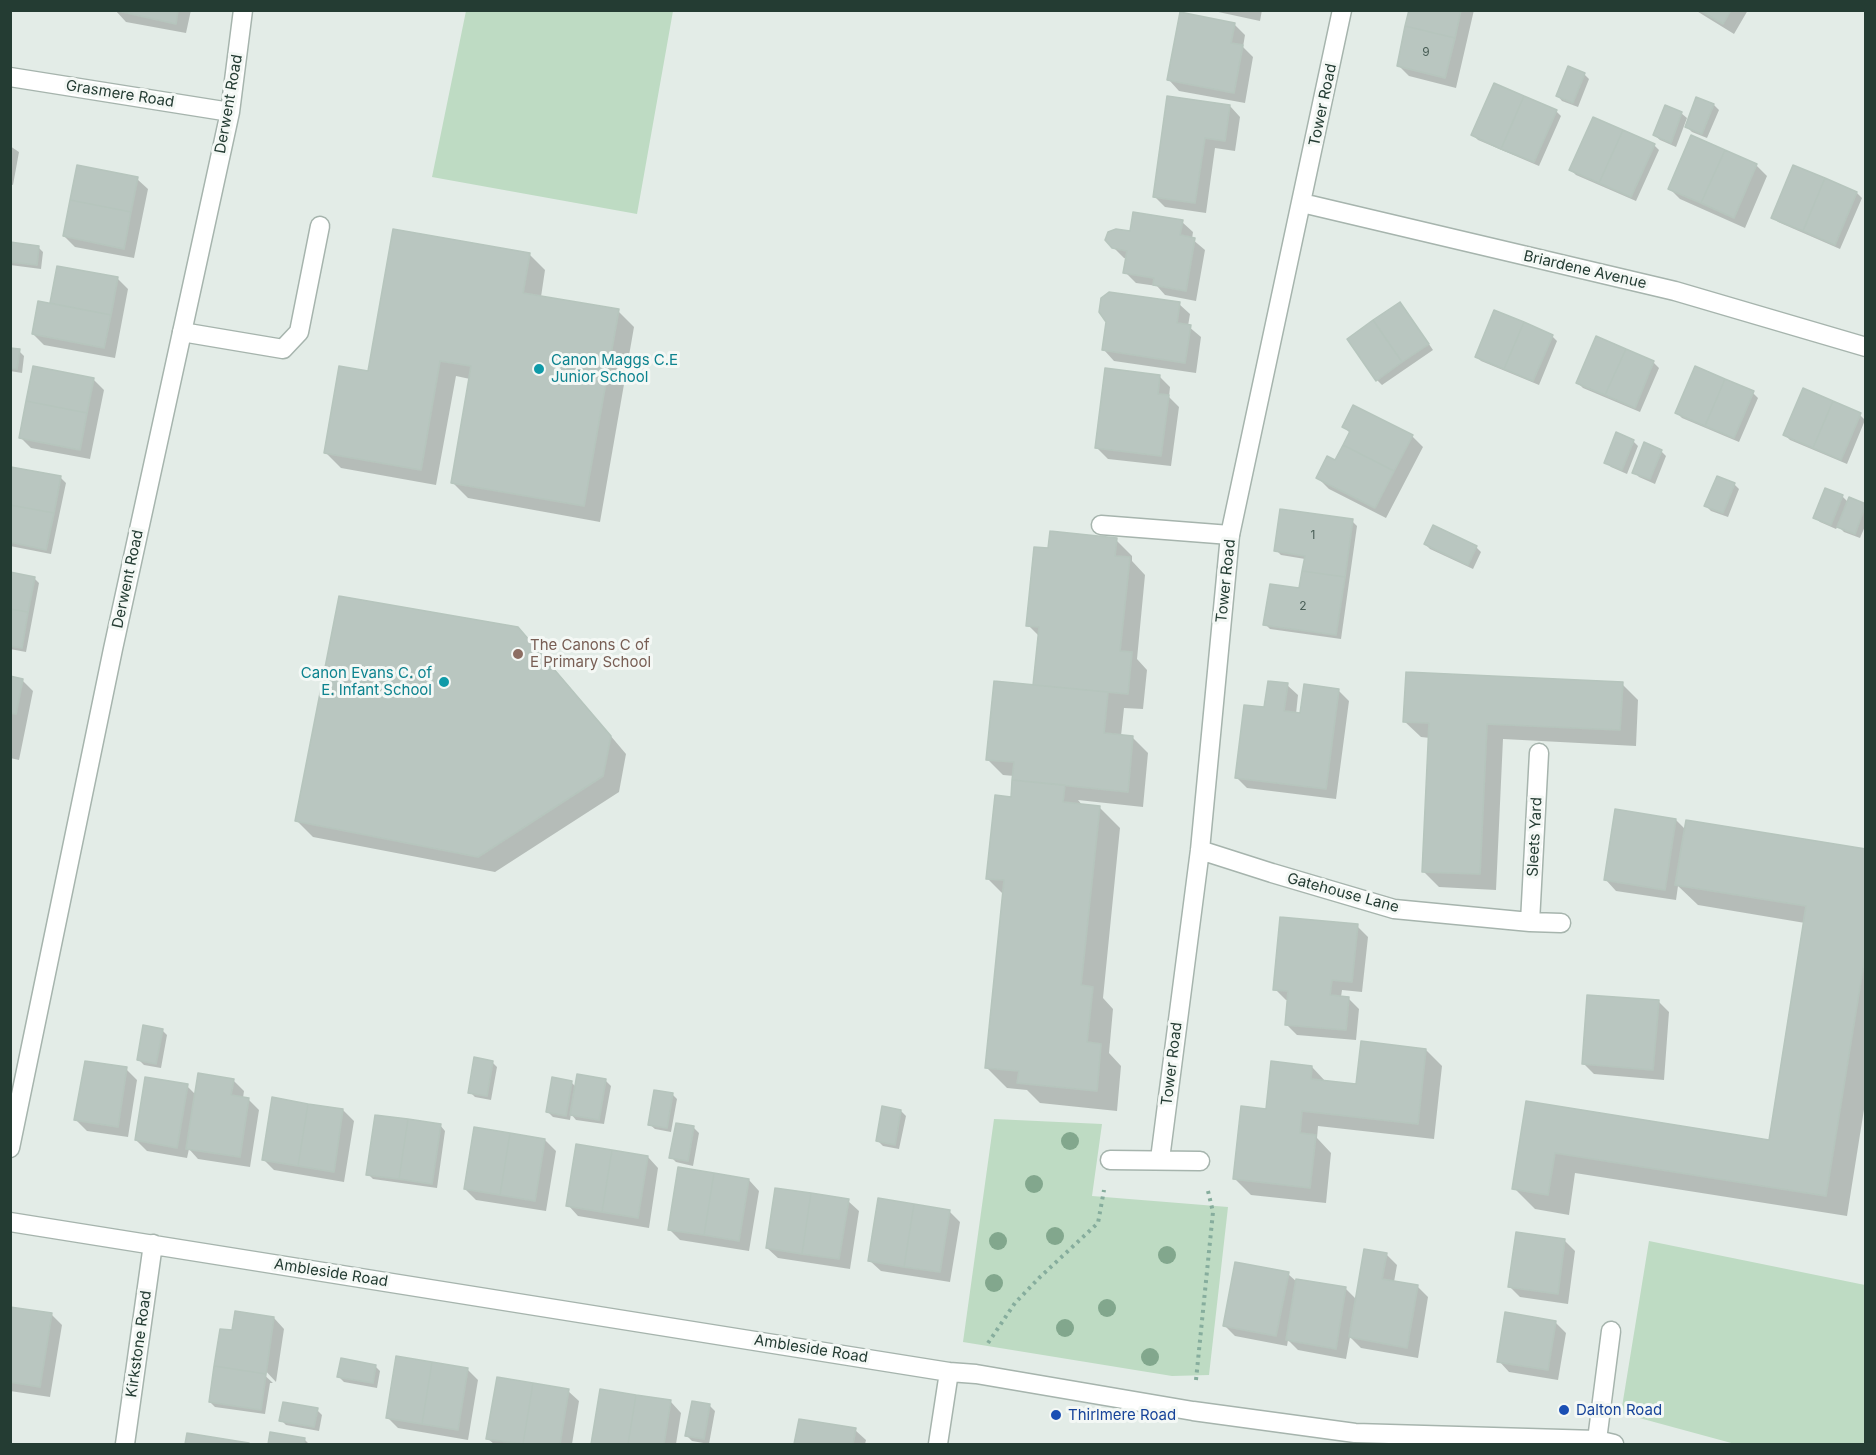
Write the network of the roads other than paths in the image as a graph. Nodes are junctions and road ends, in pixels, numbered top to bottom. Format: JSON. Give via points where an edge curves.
{"nodes":[{"id":1,"x":243,"y":10,"type":"edge"},
{"id":2,"x":1342,"y":10,"type":"edge"},
{"id":3,"x":10,"y":77,"type":"edge"},
{"id":4,"x":230,"y":112,"type":"junction"},
{"id":5,"x":1302,"y":202,"type":"junction"},
{"id":6,"x":320,"y":226,"type":"dead end"},
{"id":7,"x":182,"y":332,"type":"junction"},
{"id":8,"x":1866,"y":347,"type":"edge"},
{"id":9,"x":1101,"y":525,"type":"dead end"},
{"id":10,"x":1230,"y":535,"type":"junction"},
{"id":11,"x":1539,"y":753,"type":"dead end"},
{"id":12,"x":1200,"y":850,"type":"junction"},
{"id":13,"x":1530,"y":922,"type":"junction"},
{"id":14,"x":1561,"y":923,"type":"dead end"},
{"id":15,"x":10,"y":1148,"type":"edge"},
{"id":16,"x":1110,"y":1160,"type":"road end"},
{"id":17,"x":1160,"y":1160,"type":"junction"},
{"id":18,"x":1200,"y":1161,"type":"road end"},
{"id":19,"x":10,"y":1222,"type":"edge"},
{"id":20,"x":153,"y":1244,"type":"junction"},
{"id":21,"x":1611,"y":1330,"type":"dead end"},
{"id":22,"x":949,"y":1372,"type":"junction"},
{"id":23,"x":1354,"y":1439,"type":"edge"},
{"id":24,"x":1605,"y":1442,"type":"edge"},
{"id":25,"x":125,"y":1444,"type":"edge"},
{"id":26,"x":938,"y":1444,"type":"edge"}],
"edges":[{"from":1,"to":4,"type":"street","name":"Derwent Road"},
{"from":2,"to":5,"type":"street","name":"Tower Road"},
{"from":3,"to":4,"type":"street","name":"Grasmere Road"},
{"from":4,"to":7,"type":"street","name":"Derwent Road"},
{"from":5,"to":8,"type":"street","name":"Briardene Avenue","via":[[1675,291]]},
{"from":5,"to":10,"type":"street","name":"Tower Road"},
{"from":6,"to":7,"type":"street","via":[[299,332],[283,349]]},
{"from":7,"to":15,"type":"street","name":"Derwent Road"},
{"from":9,"to":10,"type":"street"},
{"from":10,"to":12,"type":"street","name":"Tower Road"},
{"from":11,"to":13,"type":"street","name":"Sleets Yard"},
{"from":12,"to":13,"type":"street","name":"Gatehouse Lane","via":[[1394,909]]},
{"from":12,"to":17,"type":"street","name":"Tower Road"},
{"from":13,"to":14,"type":"street","name":"Gatehouse Lane"},
{"from":16,"to":17,"type":"street"},
{"from":17,"to":18,"type":"street"},
{"from":19,"to":20,"type":"street","name":"Ambleside Road"},
{"from":20,"to":22,"type":"street","name":"Ambleside Road"},
{"from":20,"to":25,"type":"street","name":"Kirkstone Road"},
{"from":21,"to":24,"type":"street"},
{"from":22,"to":23,"type":"street","name":"Ambleside Road"},
{"from":22,"to":26,"type":"street"},
{"from":23,"to":24,"type":"street","name":"Ambleside Road"}]}
